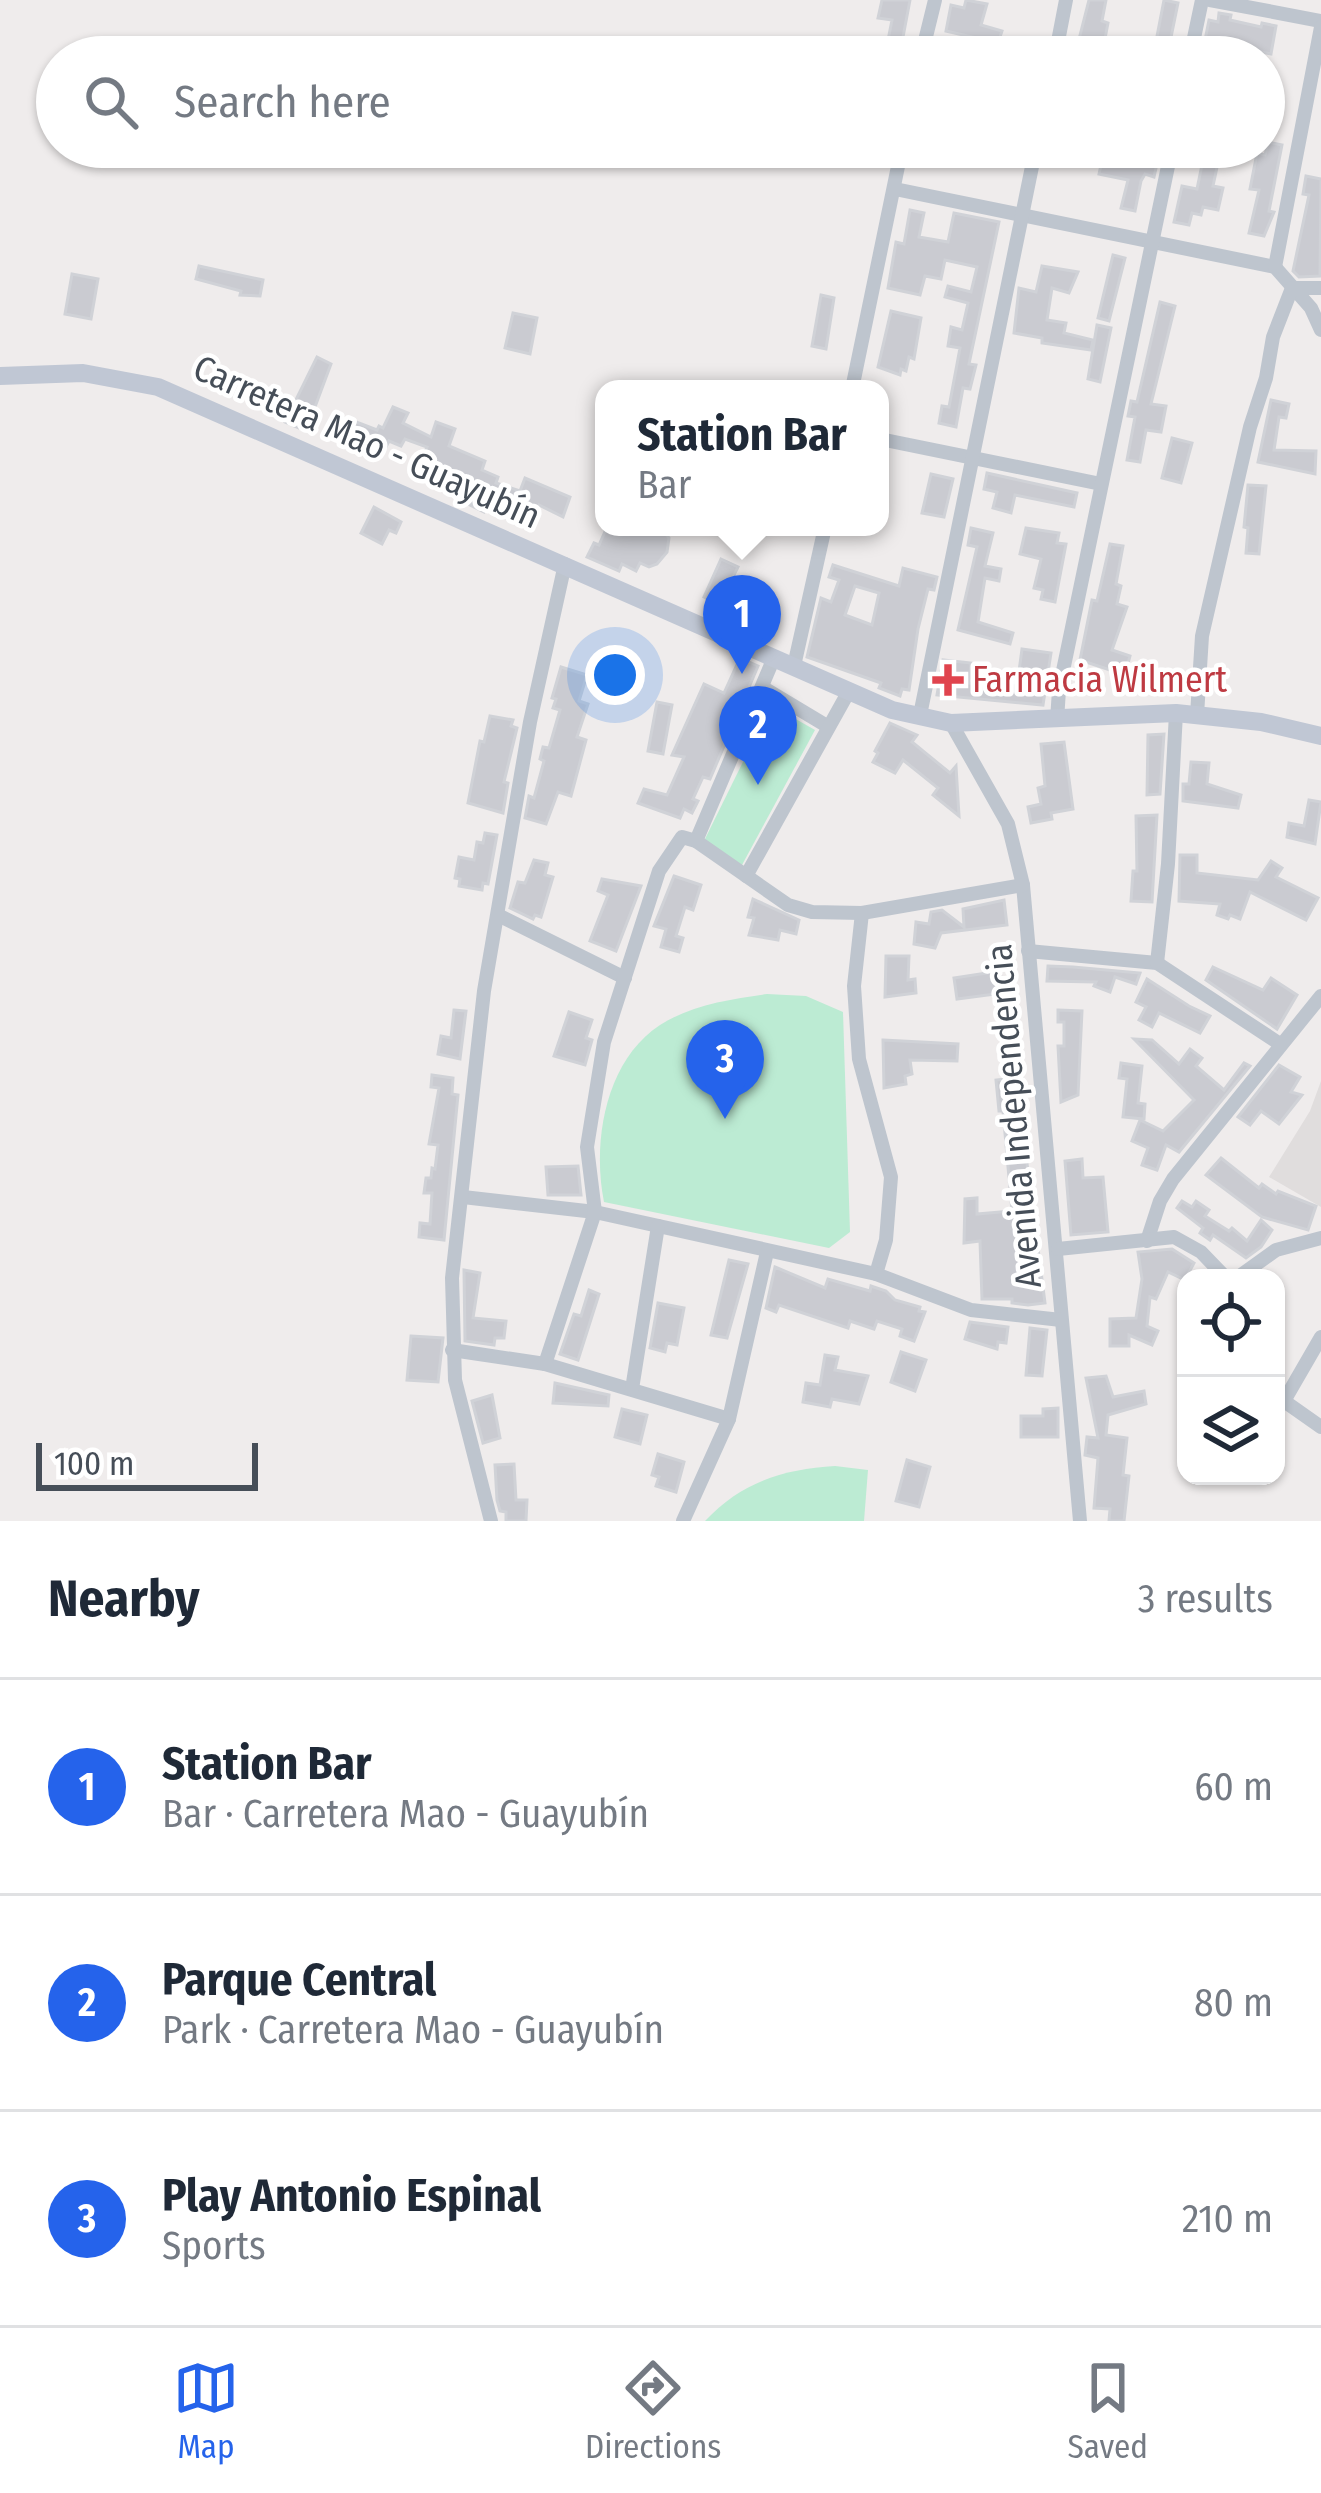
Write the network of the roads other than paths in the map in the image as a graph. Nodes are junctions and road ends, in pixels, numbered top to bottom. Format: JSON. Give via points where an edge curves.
{"nodes":[{"id":1,"x":934,"y":0,"type":"edge"},
{"id":2,"x":1066,"y":0,"type":"edge"},
{"id":3,"x":1206,"y":0,"type":"edge"},
{"id":4,"x":1321,"y":24,"type":"edge"},
{"id":5,"x":926,"y":36,"type":"edge"},
{"id":6,"x":1058,"y":36,"type":"edge"},
{"id":7,"x":1196,"y":36,"type":"edge"},
{"id":8,"x":898,"y":168,"type":"edge"},
{"id":9,"x":1032,"y":168,"type":"edge"},
{"id":10,"x":1168,"y":168,"type":"edge"},
{"id":11,"x":895,"y":189,"type":"junction"},
{"id":12,"x":1022,"y":215,"type":"junction"},
{"id":13,"x":1153,"y":241,"type":"junction"},
{"id":14,"x":1275,"y":267,"type":"junction"},
{"id":15,"x":1292,"y":288,"type":"junction"},
{"id":16,"x":1321,"y":288,"type":"edge"},
{"id":17,"x":1321,"y":330,"type":"edge"},
{"id":18,"x":0,"y":376,"type":"edge"},
{"id":19,"x":854,"y":380,"type":"edge"},
{"id":20,"x":889,"y":441,"type":"edge"},
{"id":21,"x":972,"y":456,"type":"junction"},
{"id":22,"x":1101,"y":484,"type":"junction"},
{"id":23,"x":823,"y":536,"type":"edge"},
{"id":24,"x":566,"y":564,"type":"junction"},
{"id":25,"x":773,"y":660,"type":"junction"},
{"id":26,"x":794,"y":665,"type":"junction"},
{"id":27,"x":762,"y":687,"type":"junction"},
{"id":28,"x":849,"y":691,"type":"junction"},
{"id":29,"x":1176,"y":713,"type":"junction"},
{"id":30,"x":920,"y":715,"type":"junction"},
{"id":31,"x":1198,"y":715,"type":"junction"},
{"id":32,"x":1057,"y":720,"type":"junction"},
{"id":33,"x":951,"y":723,"type":"junction"},
{"id":34,"x":827,"y":726,"type":"junction"},
{"id":35,"x":1321,"y":736,"type":"edge"},
{"id":36,"x":696,"y":841,"type":"junction"},
{"id":37,"x":746,"y":876,"type":"junction"},
{"id":38,"x":1023,"y":885,"type":"junction"},
{"id":39,"x":862,"y":913,"type":"junction"},
{"id":40,"x":498,"y":916,"type":"junction"},
{"id":41,"x":1028,"y":951,"type":"junction"},
{"id":42,"x":1157,"y":963,"type":"junction"},
{"id":43,"x":625,"y":978,"type":"junction"},
{"id":44,"x":1321,"y":997,"type":"edge"},
{"id":45,"x":1280,"y":1044,"type":"junction"},
{"id":46,"x":463,"y":1197,"type":"junction"},
{"id":47,"x":595,"y":1212,"type":"junction"},
{"id":48,"x":658,"y":1226,"type":"junction"},
{"id":49,"x":1321,"y":1238,"type":"edge"},
{"id":50,"x":1147,"y":1241,"type":"junction"},
{"id":51,"x":1058,"y":1249,"type":"junction"},
{"id":52,"x":767,"y":1252,"type":"junction"},
{"id":53,"x":1217,"y":1269,"type":"edge"},
{"id":54,"x":1250,"y":1269,"type":"edge"},
{"id":55,"x":876,"y":1274,"type":"junction"},
{"id":56,"x":1061,"y":1320,"type":"junction"},
{"id":57,"x":1321,"y":1337,"type":"edge"},
{"id":58,"x":452,"y":1350,"type":"junction"},
{"id":59,"x":545,"y":1364,"type":"junction"},
{"id":60,"x":632,"y":1389,"type":"junction"},
{"id":61,"x":1285,"y":1399,"type":"edge"},
{"id":62,"x":1285,"y":1402,"type":"edge"},
{"id":63,"x":729,"y":1419,"type":"junction"},
{"id":64,"x":1321,"y":1427,"type":"edge"},
{"id":65,"x":491,"y":1521,"type":"edge"},
{"id":66,"x":683,"y":1521,"type":"edge"},
{"id":67,"x":1079,"y":1521,"type":"edge"}],
"edges":[{"from":1,"to":5,"type":"street"},
{"from":2,"to":6,"type":"street"},
{"from":3,"to":4,"type":"street"},
{"from":3,"to":7,"type":"street"},
{"from":4,"to":14,"type":"street"},
{"from":8,"to":11,"type":"street"},
{"from":9,"to":12,"type":"street"},
{"from":10,"to":13,"type":"street"},
{"from":11,"to":12,"type":"street"},
{"from":11,"to":19,"type":"street"},
{"from":12,"to":13,"type":"street"},
{"from":12,"to":21,"type":"street"},
{"from":13,"to":14,"type":"street"},
{"from":13,"to":22,"type":"street"},
{"from":14,"to":15,"type":"street"},
{"from":15,"to":16,"type":"street"},
{"from":15,"to":17,"type":"street"},
{"from":15,"to":31,"type":"street","via":[[1273,337],[1202,636]]},
{"from":18,"to":24,"type":"main road","name":"Carretera Mao - Guayubín","via":[[83,373],[158,387]]},
{"from":20,"to":21,"type":"street"},
{"from":21,"to":22,"type":"street"},
{"from":21,"to":30,"type":"street"},
{"from":22,"to":32,"type":"street"},
{"from":23,"to":26,"type":"street"},
{"from":24,"to":25,"type":"main road","name":"Carretera Mao - Guayubín"},
{"from":24,"to":40,"type":"street"},
{"from":25,"to":26,"type":"main road","name":"Carretera Mao - Guayubín"},
{"from":25,"to":27,"type":"street"},
{"from":26,"to":28,"type":"main road","name":"Carretera Mao - Guayubín"},
{"from":27,"to":34,"type":"street"},
{"from":27,"to":36,"type":"street"},
{"from":28,"to":30,"type":"main road","name":"Carretera Mao - Guayubín"},
{"from":28,"to":34,"type":"street"},
{"from":29,"to":31,"type":"main road","name":"Carretera Mao - Guayubín"},
{"from":29,"to":32,"type":"main road","name":"Carretera Mao - Guayubín"},
{"from":29,"to":42,"type":"street"},
{"from":30,"to":33,"type":"main road","name":"Carretera Mao - Guayubín"},
{"from":31,"to":35,"type":"main road","name":"Carretera Mao - Guayubín"},
{"from":32,"to":33,"type":"main road","name":"Carretera Mao - Guayubín"},
{"from":33,"to":38,"type":"street","name":"Avenida Independencia","via":[[1008,824]]},
{"from":34,"to":37,"type":"street"},
{"from":36,"to":37,"type":"street"},
{"from":36,"to":43,"type":"street","via":[[682,838],[659,871]]},
{"from":37,"to":39,"type":"street","via":[[800,908]]},
{"from":38,"to":39,"type":"street"},
{"from":38,"to":41,"type":"street","name":"Avenida Independencia"},
{"from":39,"to":55,"type":"street","via":[[854,986],[859,1059],[892,1177]]},
{"from":40,"to":43,"type":"street"},
{"from":40,"to":46,"type":"street","via":[[474,1059]]},
{"from":41,"to":42,"type":"street"},
{"from":41,"to":51,"type":"street","name":"Avenida Independencia"},
{"from":42,"to":45,"type":"street"},
{"from":43,"to":47,"type":"street","via":[[589,1124]]},
{"from":44,"to":45,"type":"street"},
{"from":45,"to":50,"type":"street","via":[[1173,1179]]},
{"from":46,"to":47,"type":"street"},
{"from":46,"to":58,"type":"street"},
{"from":47,"to":48,"type":"street"},
{"from":47,"to":59,"type":"street"},
{"from":48,"to":52,"type":"street"},
{"from":48,"to":60,"type":"street"},
{"from":49,"to":54,"type":"street","via":[[1276,1250]]},
{"from":50,"to":51,"type":"street"},
{"from":50,"to":53,"type":"street","via":[[1174,1238]]},
{"from":51,"to":56,"type":"street","name":"Avenida Independencia"},
{"from":52,"to":55,"type":"street"},
{"from":52,"to":63,"type":"street"},
{"from":55,"to":56,"type":"street","via":[[971,1310]]},
{"from":56,"to":67,"type":"street","name":"Avenida Independencia"},
{"from":57,"to":61,"type":"street"},
{"from":58,"to":59,"type":"street"},
{"from":58,"to":65,"type":"street"},
{"from":59,"to":60,"type":"street"},
{"from":60,"to":63,"type":"street"},
{"from":62,"to":64,"type":"street"},
{"from":63,"to":66,"type":"street"}]}
